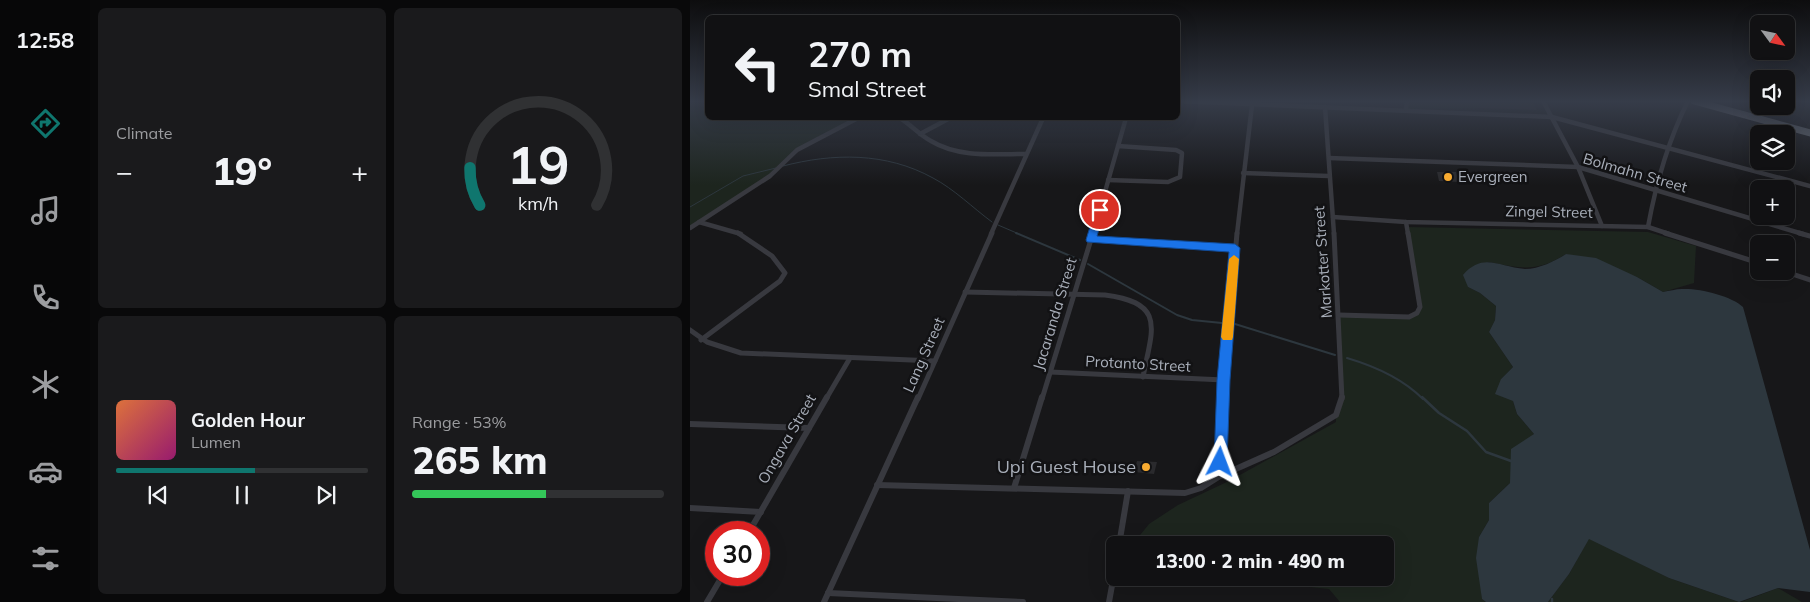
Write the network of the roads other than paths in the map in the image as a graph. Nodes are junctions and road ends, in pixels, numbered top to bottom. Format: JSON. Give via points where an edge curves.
{"nodes":[{"id":1,"x":837,"y":129,"type":"edge"},
{"id":2,"x":914,"y":129,"type":"edge"},
{"id":3,"x":929,"y":129,"type":"edge"},
{"id":4,"x":1038,"y":129,"type":"edge"},
{"id":5,"x":1123,"y":129,"type":"edge"},
{"id":6,"x":1249,"y":129,"type":"edge"},
{"id":7,"x":1327,"y":129,"type":"edge"},
{"id":8,"x":1558,"y":129,"type":"edge"},
{"id":9,"x":1597,"y":129,"type":"edge"},
{"id":10,"x":1674,"y":129,"type":"edge"},
{"id":11,"x":920,"y":134,"type":"junction"},
{"id":12,"x":1118,"y":146,"type":"junction"},
{"id":13,"x":1667,"y":148,"type":"junction"},
{"id":14,"x":1026,"y":154,"type":"junction"},
{"id":15,"x":1329,"y":158,"type":"junction"},
{"id":16,"x":1578,"y":167,"type":"junction"},
{"id":17,"x":1243,"y":173,"type":"junction"},
{"id":18,"x":1329,"y":176,"type":"junction"},
{"id":19,"x":1108,"y":180,"type":"junction"},
{"id":20,"x":1810,"y":186,"type":"edge"},
{"id":21,"x":1654,"y":190,"type":"junction"},
{"id":22,"x":1333,"y":217,"type":"junction"},
{"id":23,"x":699,"y":222,"type":"junction"},
{"id":24,"x":1406,"y":222,"type":"junction"},
{"id":25,"x":1602,"y":226,"type":"junction"},
{"id":26,"x":1648,"y":227,"type":"junction"},
{"id":27,"x":690,"y":228,"type":"edge"},
{"id":28,"x":1810,"y":236,"type":"edge"},
{"id":29,"x":1091,"y":240,"type":"junction"},
{"id":30,"x":1235,"y":248,"type":"junction"},
{"id":31,"x":1750,"y":260,"type":"edge"},
{"id":32,"x":1795,"y":275,"type":"edge"},
{"id":33,"x":1810,"y":280,"type":"edge"},
{"id":34,"x":965,"y":292,"type":"junction"},
{"id":35,"x":1072,"y":295,"type":"junction"},
{"id":36,"x":1339,"y":316,"type":"junction"},
{"id":37,"x":690,"y":330,"type":"edge"},
{"id":38,"x":701,"y":340,"type":"junction"},
{"id":39,"x":850,"y":358,"type":"junction"},
{"id":40,"x":936,"y":361,"type":"junction"},
{"id":41,"x":1050,"y":372,"type":"junction"},
{"id":42,"x":1143,"y":377,"type":"junction"},
{"id":43,"x":1224,"y":380,"type":"junction"},
{"id":44,"x":690,"y":424,"type":"edge"},
{"id":45,"x":809,"y":428,"type":"junction"},
{"id":46,"x":1220,"y":476,"type":"junction"},
{"id":47,"x":877,"y":485,"type":"junction"},
{"id":48,"x":1014,"y":488,"type":"junction"},
{"id":49,"x":1128,"y":491,"type":"junction"},
{"id":50,"x":690,"y":508,"type":"edge"},
{"id":51,"x":761,"y":512,"type":"junction"},
{"id":52,"x":755,"y":521,"type":"edge"},
{"id":53,"x":1120,"y":536,"type":"edge"},
{"id":54,"x":716,"y":586,"type":"edge"},
{"id":55,"x":1112,"y":586,"type":"edge"},
{"id":56,"x":828,"y":593,"type":"junction"},
{"id":57,"x":707,"y":602,"type":"edge"},
{"id":58,"x":824,"y":602,"type":"edge"},
{"id":59,"x":1023,"y":602,"type":"edge"},
{"id":60,"x":1110,"y":602,"type":"edge"}],
"edges":[{"from":1,"to":23,"type":"street","via":[[797,150],[770,176]]},
{"from":2,"to":11,"type":"street"},
{"from":3,"to":11,"type":"street"},
{"from":4,"to":14,"type":"street","name":"Lang Street"},
{"from":5,"to":12,"type":"street","name":"Jacaranda Street"},
{"from":6,"to":17,"type":"street"},
{"from":7,"to":15,"type":"street","name":"Markotter Street"},
{"from":8,"to":16,"type":"street"},
{"from":9,"to":13,"type":"street"},
{"from":10,"to":13,"type":"street"},
{"from":11,"to":14,"type":"street","via":[[937,145],[954,150]]},
{"from":12,"to":19,"type":"street","name":"Jacaranda Street"},
{"from":12,"to":19,"type":"street","via":[[1176,150],[1183,158],[1180,177],[1168,182]]},
{"from":13,"to":20,"type":"street"},
{"from":13,"to":21,"type":"street"},
{"from":14,"to":34,"type":"street","name":"Lang Street"},
{"from":15,"to":16,"type":"street","name":"Bolmahn Street"},
{"from":15,"to":18,"type":"street","name":"Markotter Street"},
{"from":16,"to":21,"type":"street","name":"Bolmahn Street"},
{"from":16,"to":25,"type":"street"},
{"from":17,"to":18,"type":"street"},
{"from":17,"to":30,"type":"street"},
{"from":18,"to":22,"type":"street","name":"Markotter Street"},
{"from":19,"to":29,"type":"street","name":"Jacaranda Street"},
{"from":21,"to":26,"type":"street"},
{"from":21,"to":28,"type":"street","name":"Bolmahn Street"},
{"from":22,"to":24,"type":"street","name":"Zingel Street"},
{"from":22,"to":36,"type":"street","name":"Markotter Street"},
{"from":23,"to":27,"type":"street"},
{"from":23,"to":38,"type":"street","via":[[740,234],[766,252],[783,267],[785,273],[780,281]]},
{"from":24,"to":25,"type":"street","name":"Zingel Street"},
{"from":24,"to":36,"type":"street","via":[[1420,307],[1417,313],[1409,317]]},
{"from":25,"to":26,"type":"street","name":"Zingel Street"},
{"from":26,"to":31,"type":"street","name":"Zingel Street"},
{"from":29,"to":30,"type":"street"},
{"from":29,"to":35,"type":"street","name":"Jacaranda Street"},
{"from":30,"to":43,"type":"street"},
{"from":32,"to":33,"type":"street"},
{"from":34,"to":35,"type":"street"},
{"from":34,"to":40,"type":"street","name":"Lang Street"},
{"from":35,"to":41,"type":"street","name":"Jacaranda Street"},
{"from":35,"to":42,"type":"street","via":[[1121,297],[1144,308],[1151,319]]},
{"from":36,"to":46,"type":"street","name":"Markotter Street","via":[[1343,394],[1336,415],[1274,452]]},
{"from":37,"to":38,"type":"street"},
{"from":38,"to":39,"type":"street","via":[[741,353]]},
{"from":39,"to":40,"type":"street"},
{"from":39,"to":45,"type":"street","name":"Ongava Street"},
{"from":40,"to":47,"type":"street","name":"Lang Street"},
{"from":41,"to":42,"type":"street","name":"Protanto Street"},
{"from":41,"to":48,"type":"street","name":"Jacaranda Street"},
{"from":42,"to":43,"type":"street","name":"Protanto Street"},
{"from":43,"to":46,"type":"street"},
{"from":44,"to":45,"type":"street"},
{"from":45,"to":51,"type":"street","name":"Ongava Street"},
{"from":46,"to":49,"type":"street","via":[[1185,493]]},
{"from":47,"to":48,"type":"street"},
{"from":47,"to":56,"type":"street","name":"Lang Street"},
{"from":48,"to":49,"type":"street"},
{"from":49,"to":53,"type":"street"},
{"from":50,"to":51,"type":"street"},
{"from":51,"to":52,"type":"street","name":"Ongava Street"},
{"from":54,"to":57,"type":"street"},
{"from":55,"to":60,"type":"street"},
{"from":56,"to":58,"type":"street","name":"Lang Street"},
{"from":56,"to":59,"type":"street"}]}
